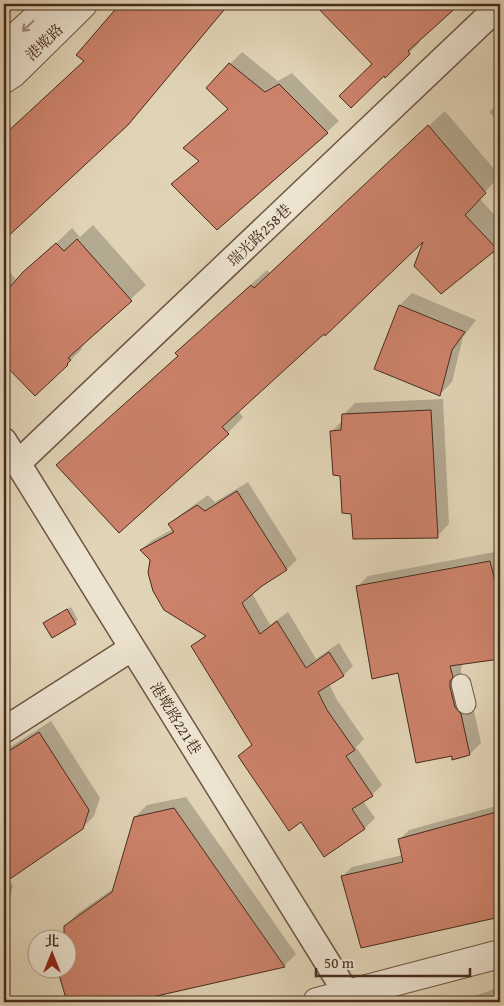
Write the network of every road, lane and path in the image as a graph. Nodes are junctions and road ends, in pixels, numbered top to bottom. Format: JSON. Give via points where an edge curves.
{"nodes":[{"id":1,"x":52,"y":4,"type":"edge"},
{"id":2,"x":83,"y":4,"type":"edge"},
{"id":3,"x":500,"y":5,"type":"edge"},
{"id":4,"x":4,"y":48,"type":"edge"},
{"id":5,"x":4,"y":79,"type":"edge"},
{"id":6,"x":4,"y":441,"type":"edge"},
{"id":7,"x":18,"y":464,"type":"junction"},
{"id":8,"x":132,"y":648,"type":"junction"},
{"id":9,"x":459,"y":684,"type":"dead end"},
{"id":10,"x":466,"y":704,"type":"dead end"},
{"id":11,"x":4,"y":730,"type":"edge"},
{"id":12,"x":500,"y":954,"type":"edge"},
{"id":13,"x":347,"y":994,"type":"junction"},
{"id":14,"x":317,"y":1002,"type":"edge"}],
"edges":[{"from":1,"to":4,"type":"street","name":"港墘路","one_way":true},
{"from":2,"to":5,"type":"street","name":"港墘路"},
{"from":3,"to":7,"type":"street","name":"瑞光路258巷"},
{"from":6,"to":7,"type":"street","name":"港墘路221巷"},
{"from":7,"to":8,"type":"street","name":"港墘路221巷"},
{"from":8,"to":11,"type":"street"},
{"from":8,"to":13,"type":"street","name":"港墘路221巷"},
{"from":9,"to":10,"type":"street"},
{"from":12,"to":13,"type":"street"},
{"from":13,"to":14,"type":"street"}]}
